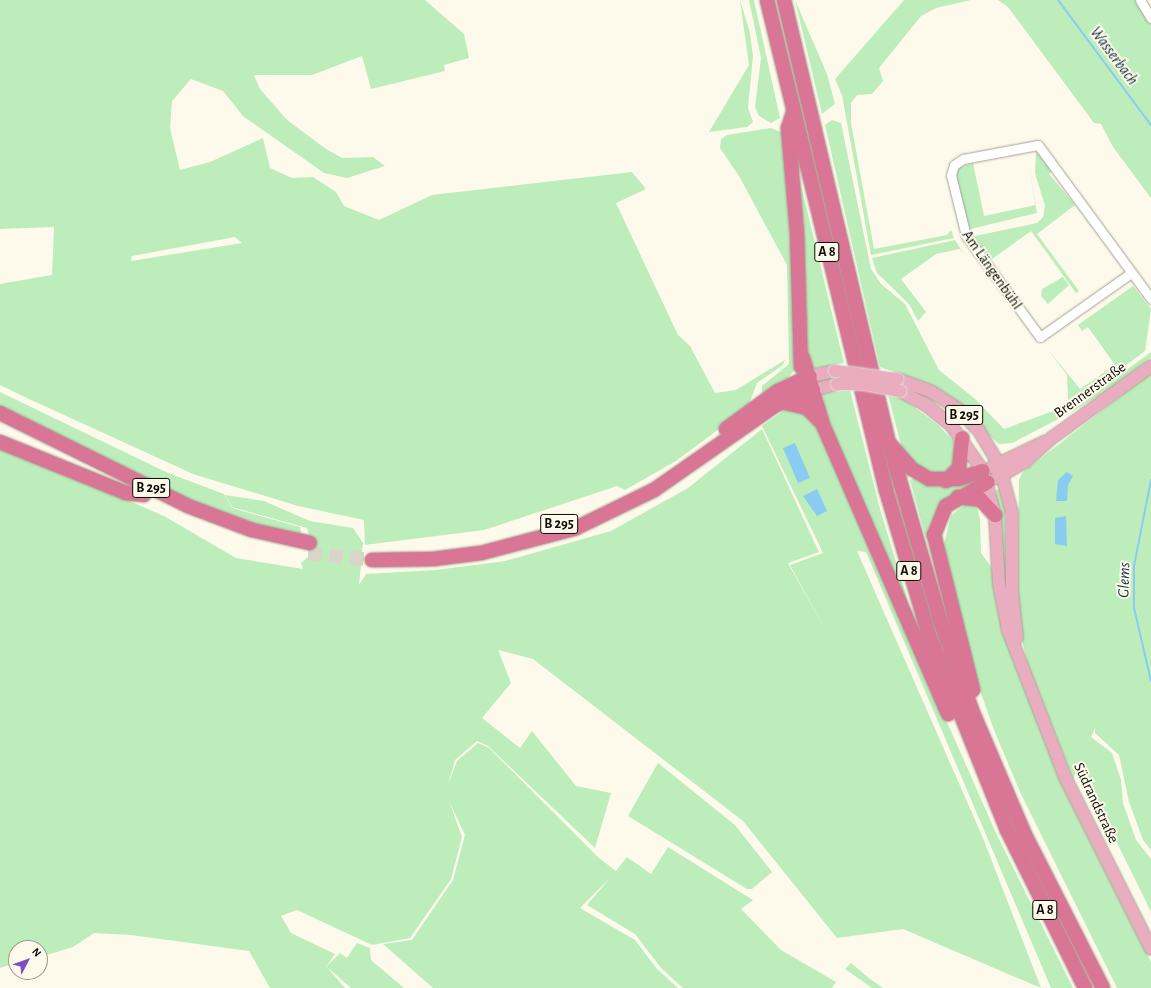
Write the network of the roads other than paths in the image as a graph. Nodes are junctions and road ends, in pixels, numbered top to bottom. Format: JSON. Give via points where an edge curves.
{"nodes":[{"id":1,"x":767,"y":0,"type":"edge"},
{"id":2,"x":784,"y":0,"type":"edge"},
{"id":3,"x":1140,"y":0,"type":"edge"},
{"id":4,"x":1151,"y":18,"type":"edge"},
{"id":5,"x":794,"y":111,"type":"junction"},
{"id":6,"x":1131,"y":273,"type":"junction"},
{"id":7,"x":1151,"y":299,"type":"edge"},
{"id":8,"x":803,"y":358,"type":"junction"},
{"id":9,"x":1151,"y":366,"type":"edge"},
{"id":10,"x":791,"y":383,"type":"junction"},
{"id":11,"x":811,"y":383,"type":"junction"},
{"id":12,"x":767,"y":406,"type":"junction"},
{"id":13,"x":0,"y":413,"type":"edge"},
{"id":14,"x":0,"y":423,"type":"edge"},
{"id":15,"x":823,"y":425,"type":"junction"},
{"id":16,"x":962,"y":438,"type":"junction"},
{"id":17,"x":1047,"y":441,"type":"junction"},
{"id":18,"x":0,"y":442,"type":"edge"},
{"id":19,"x":889,"y":443,"type":"junction"},
{"id":20,"x":988,"y":445,"type":"junction"},
{"id":21,"x":1023,"y":450,"type":"junction"},
{"id":22,"x":1019,"y":466,"type":"junction"},
{"id":23,"x":1001,"y":469,"type":"junction"},
{"id":24,"x":985,"y":476,"type":"junction"},
{"id":25,"x":946,"y":481,"type":"junction"},
{"id":26,"x":144,"y":495,"type":"junction"},
{"id":27,"x":958,"y":497,"type":"junction"},
{"id":28,"x":1010,"y":500,"type":"junction"},
{"id":29,"x":995,"y":515,"type":"junction"},
{"id":30,"x":373,"y":555,"type":"tunnel mouth"},
{"id":31,"x":1022,"y":666,"type":"junction"},
{"id":32,"x":973,"y":713,"type":"junction"},
{"id":33,"x":970,"y":744,"type":"junction"},
{"id":34,"x":1151,"y":950,"type":"edge"},
{"id":35,"x":1085,"y":988,"type":"edge"},
{"id":36,"x":1103,"y":988,"type":"edge"}],
"edges":[{"from":1,"to":5,"type":"highway","number":"A 8"},
{"from":2,"to":19,"type":"highway","number":"A 8"},
{"from":3,"to":4,"type":"street"},
{"from":5,"to":8,"type":"highway","via":[[788,128]]},
{"from":5,"to":33,"type":"highway","number":"A 8","via":[[897,533],[938,660]]},
{"from":6,"to":6,"type":"street","name":"Am Längenbühl","via":[[1038,145],[963,159],[954,165],[951,174],[966,236],[1040,337]]},
{"from":6,"to":7,"type":"street","name":"Am Längenbühl"},
{"from":8,"to":10,"type":"highway"},
{"from":8,"to":11,"type":"highway"},
{"from":9,"to":17,"type":"main road","name":"Brennerstraße"},
{"from":10,"to":11,"type":"highway","number":"B 295"},
{"from":10,"to":12,"type":"highway","number":"B 295"},
{"from":11,"to":12,"type":"highway","number":"B 295"},
{"from":11,"to":15,"type":"highway","number":"A 8"},
{"from":11,"to":16,"type":"main road","number":"B 295","bridge":true,"via":[[869,385],[900,391],[938,414]]},
{"from":11,"to":20,"type":"main road","number":"B 295","bridge":true,"via":[[835,371],[898,378],[945,399],[968,418]]},
{"from":12,"to":15,"type":"highway","number":"A 8","via":[[807,408]]},
{"from":12,"to":30,"type":"highway","number":"B 295","via":[[650,482],[580,516],[476,544]]},
{"from":13,"to":26,"type":"highway","number":"B 295","via":[[188,506],[309,548],[233,533]]},
{"from":14,"to":26,"type":"highway","number":"B 295"},
{"from":15,"to":33,"type":"highway","number":"A 8","via":[[956,730]]},
{"from":16,"to":24,"type":"main road","number":"B 295"},
{"from":16,"to":25,"type":"highway","via":[[959,468]]},
{"from":17,"to":21,"type":"main road","name":"Brennerstraße"},
{"from":17,"to":22,"type":"main road","name":"Brennerstraße"},
{"from":18,"to":26,"type":"highway","via":[[126,493]]},
{"from":19,"to":25,"type":"highway","via":[[917,473],[929,479]]},
{"from":19,"to":32,"type":"highway","number":"A 8","via":[[940,620]]},
{"from":20,"to":21,"type":"main road","via":[[1002,450]]},
{"from":20,"to":23,"type":"main road","number":"B 295"},
{"from":21,"to":23,"type":"main road","name":"Brennerstraße"},
{"from":22,"to":23,"type":"main road","name":"Brennerstraße"},
{"from":22,"to":28,"type":"main road"},
{"from":23,"to":24,"type":"main road"},
{"from":23,"to":28,"type":"main road","name":"Südrandstraße"},
{"from":24,"to":25,"type":"highway"},
{"from":24,"to":27,"type":"highway"},
{"from":24,"to":29,"type":"main road","name":"Südrandstraße"},
{"from":27,"to":29,"type":"highway","via":[[981,500]]},
{"from":27,"to":32,"type":"highway","via":[[941,512],[934,535],[972,685]]},
{"from":28,"to":31,"type":"main road","name":"Südrandstraße","via":[[1013,612]]},
{"from":29,"to":31,"type":"main road","name":"Südrandstraße","via":[[1004,615]]},
{"from":31,"to":34,"type":"main road","name":"Südrandstraße","via":[[1065,776]]},
{"from":32,"to":36,"type":"highway","number":"A 8","via":[[1026,837]]},
{"from":33,"to":35,"type":"highway","number":"A 8","via":[[1023,863]]}]}
